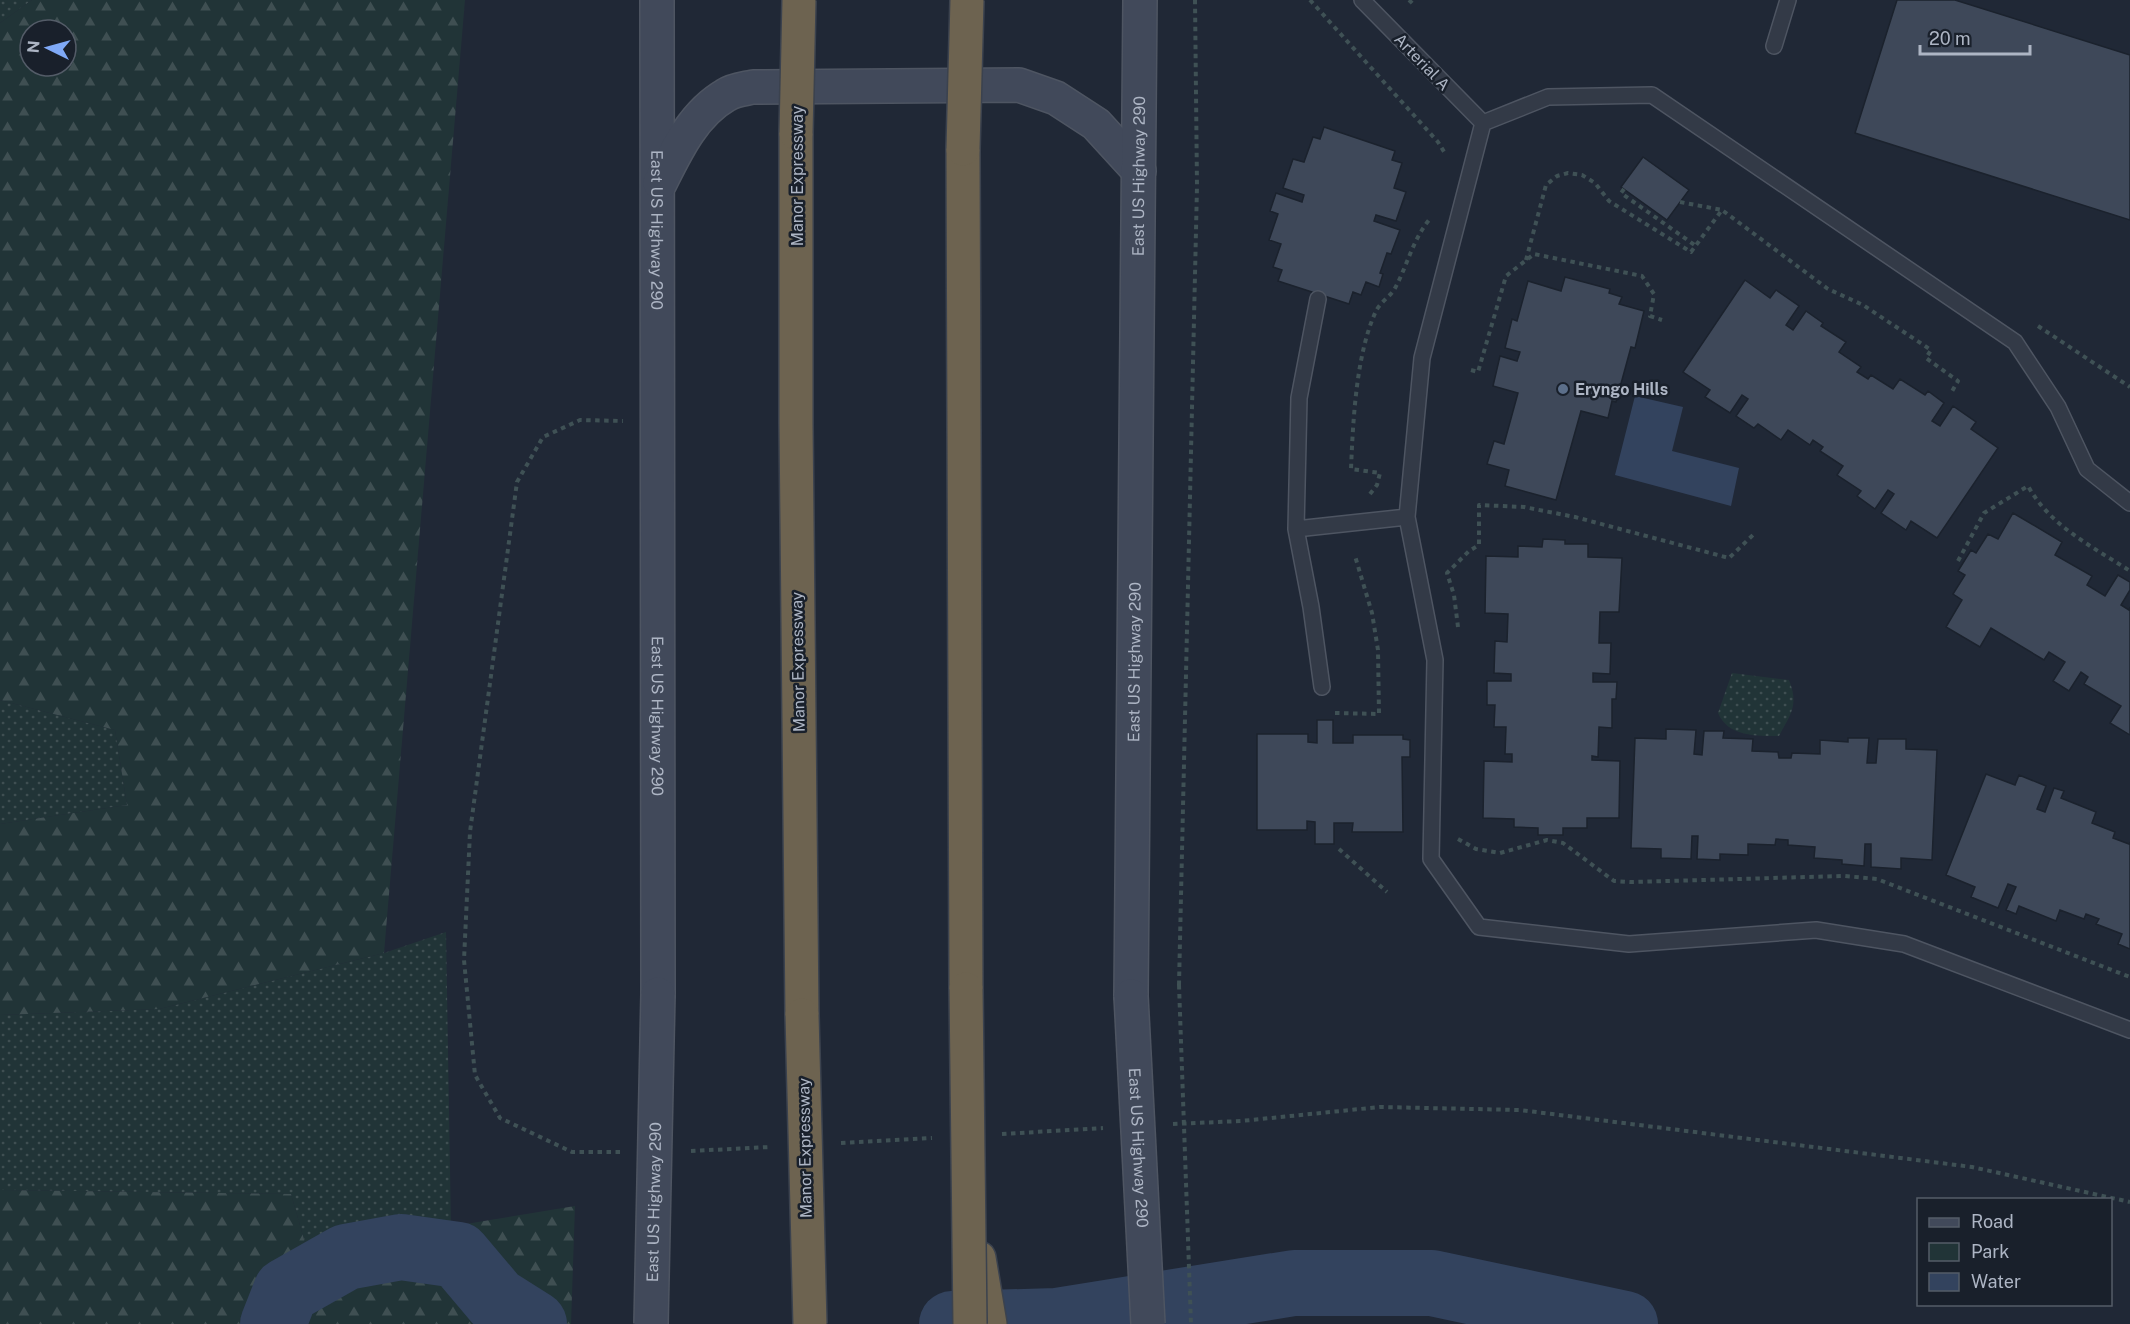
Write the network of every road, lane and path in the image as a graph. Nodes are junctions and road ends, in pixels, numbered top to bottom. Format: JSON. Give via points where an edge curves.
{"nodes":[{"id":1,"x":657,"y":0,"type":"edge"},
{"id":2,"x":799,"y":0,"type":"edge"},
{"id":3,"x":967,"y":0,"type":"edge"},
{"id":4,"x":1140,"y":0,"type":"edge"},
{"id":5,"x":1195,"y":0,"type":"edge"},
{"id":6,"x":1310,"y":0,"type":"edge"},
{"id":7,"x":1362,"y":0,"type":"edge"},
{"id":8,"x":1409,"y":0,"type":"edge"},
{"id":9,"x":1788,"y":0,"type":"edge"},
{"id":10,"x":1414,"y":6,"type":"dead end"},
{"id":11,"x":1774,"y":46,"type":"dead end"},
{"id":12,"x":1483,"y":123,"type":"junction"},
{"id":13,"x":1446,"y":160,"type":"dead end"},
{"id":14,"x":1139,"y":171,"type":"junction"},
{"id":15,"x":658,"y":188,"type":"junction"},
{"id":16,"x":1624,"y":189,"type":"dead end"},
{"id":17,"x":1680,"y":202,"type":"dead end"},
{"id":18,"x":1722,"y":210,"type":"junction"},
{"id":19,"x":1433,"y":216,"type":"dead end"},
{"id":20,"x":1696,"y":246,"type":"junction"},
{"id":21,"x":1526,"y":260,"type":"junction"},
{"id":22,"x":1318,"y":299,"type":"dead end"},
{"id":23,"x":1662,"y":320,"type":"dead end"},
{"id":24,"x":2033,"y":322,"type":"dead end"},
{"id":25,"x":1471,"y":370,"type":"dead end"},
{"id":26,"x":2130,"y":387,"type":"edge"},
{"id":27,"x":1951,"y":393,"type":"dead end"},
{"id":28,"x":657,"y":422,"type":"junction"},
{"id":29,"x":1370,"y":495,"type":"dead end"},
{"id":30,"x":2130,"y":503,"type":"edge"},
{"id":31,"x":1407,"y":517,"type":"junction"},
{"id":32,"x":1296,"y":528,"type":"junction"},
{"id":33,"x":1754,"y":534,"type":"dead end"},
{"id":34,"x":1354,"y":556,"type":"dead end"},
{"id":35,"x":1959,"y":561,"type":"dead end"},
{"id":36,"x":2130,"y":571,"type":"edge"},
{"id":37,"x":1460,"y":637,"type":"dead end"},
{"id":38,"x":1322,"y":687,"type":"dead end"},
{"id":39,"x":1335,"y":713,"type":"dead end"},
{"id":40,"x":1339,"y":849,"type":"dead end"},
{"id":41,"x":1457,"y":850,"type":"dead end"},
{"id":42,"x":1387,"y":892,"type":"dead end"},
{"id":43,"x":2130,"y":977,"type":"edge"},
{"id":44,"x":2130,"y":1030,"type":"edge"},
{"id":45,"x":1170,"y":1125,"type":"dead end"},
{"id":46,"x":1111,"y":1128,"type":"dead end"},
{"id":47,"x":992,"y":1134,"type":"dead end"},
{"id":48,"x":932,"y":1138,"type":"dead end"},
{"id":49,"x":837,"y":1143,"type":"dead end"},
{"id":50,"x":777,"y":1146,"type":"dead end"},
{"id":51,"x":682,"y":1151,"type":"dead end"},
{"id":52,"x":627,"y":1152,"type":"dead end"},
{"id":53,"x":2112,"y":1198,"type":"edge"},
{"id":54,"x":2112,"y":1198,"type":"edge"},
{"id":55,"x":969,"y":1200,"type":"junction"},
{"id":56,"x":2130,"y":1202,"type":"edge"},
{"id":57,"x":651,"y":1324,"type":"edge"},
{"id":58,"x":810,"y":1324,"type":"edge"},
{"id":59,"x":970,"y":1324,"type":"edge"},
{"id":60,"x":990,"y":1324,"type":"edge"},
{"id":61,"x":1148,"y":1324,"type":"edge"},
{"id":62,"x":1191,"y":1324,"type":"edge"}],
"edges":[{"from":1,"to":15,"type":"main road","name":"East US Highway 290"},
{"from":2,"to":58,"type":"highway","name":"Manor Expressway","bridge":true,"via":[[796,424],[802,1016]]},
{"from":3,"to":55,"type":"highway","bridge":true,"via":[[963,148]]},
{"from":4,"to":14,"type":"main road","name":"East US Highway 290"},
{"from":5,"to":62,"type":"path","bridge":true,"via":[[1197,186],[1179,985]]},
{"from":6,"to":13,"type":"path","via":[[1438,142]]},
{"from":7,"to":12,"type":"lane","name":"Arterial A"},
{"from":8,"to":10,"type":"path"},
{"from":9,"to":11,"type":"lane"},
{"from":12,"to":30,"type":"lane","via":[[1548,97],[1652,95],[2015,342],[2058,407],[2086,469]]},
{"from":12,"to":31,"type":"lane","via":[[1422,358]]},
{"from":14,"to":15,"type":"main road","via":[[1096,124],[1056,98],[1019,85],[753,87],[727,94],[706,111],[682,140]]},
{"from":14,"to":61,"type":"main road","name":"East US Highway 290","bridge":true,"via":[[1131,996]]},
{"from":15,"to":28,"type":"main road","name":"East US Highway 290"},
{"from":16,"to":20,"type":"path","via":[[1621,193]]},
{"from":17,"to":18,"type":"path"},
{"from":18,"to":20,"type":"path"},
{"from":18,"to":27,"type":"path","via":[[1828,289],[1863,305],[1931,350],[1926,358],[1958,381]]},
{"from":19,"to":29,"type":"path","via":[[1420,231],[1393,291],[1377,309],[1366,343],[1354,405],[1351,469],[1380,473]]},
{"from":20,"to":21,"type":"path","via":[[1691,252],[1609,201],[1589,179],[1568,173],[1546,185]]},
{"from":21,"to":23,"type":"path","via":[[1534,254],[1642,276],[1654,294],[1650,316]]},
{"from":21,"to":25,"type":"path","via":[[1506,276],[1478,372]]},
{"from":22,"to":32,"type":"lane","via":[[1299,398]]},
{"from":24,"to":26,"type":"path"},
{"from":28,"to":52,"type":"path","via":[[580,420],[543,437],[517,482],[470,832],[464,949],[475,1076],[500,1118],[572,1152]]},
{"from":28,"to":57,"type":"main road","name":"East US Highway 290","bridge":true,"via":[[658,994]]},
{"from":31,"to":32,"type":"lane"},
{"from":31,"to":44,"type":"lane","via":[[1435,660],[1431,859],[1479,927],[1629,944],[1816,930],[1904,944]]},
{"from":32,"to":38,"type":"lane"},
{"from":33,"to":37,"type":"path","via":[[1729,558],[1575,517],[1524,507],[1479,505],[1479,545],[1447,573]]},
{"from":34,"to":39,"type":"path","via":[[1372,613],[1378,650],[1379,714]]},
{"from":35,"to":36,"type":"path","via":[[1984,513],[2028,486],[2055,521]]},
{"from":40,"to":42,"type":"path"},
{"from":41,"to":43,"type":"path","via":[[1458,838],[1476,849],[1500,852],[1547,840],[1563,843],[1614,880],[1630,882],[1845,876],[1877,879]]},
{"from":45,"to":53,"type":"path","via":[[1380,1107],[1520,1110],[1972,1167]]},
{"from":46,"to":47,"type":"path"},
{"from":48,"to":49,"type":"path"},
{"from":50,"to":51,"type":"path"},
{"from":54,"to":56,"type":"path"},
{"from":55,"to":59,"type":"highway","bridge":true},
{"from":55,"to":60,"type":"highway","bridge":true}]}
